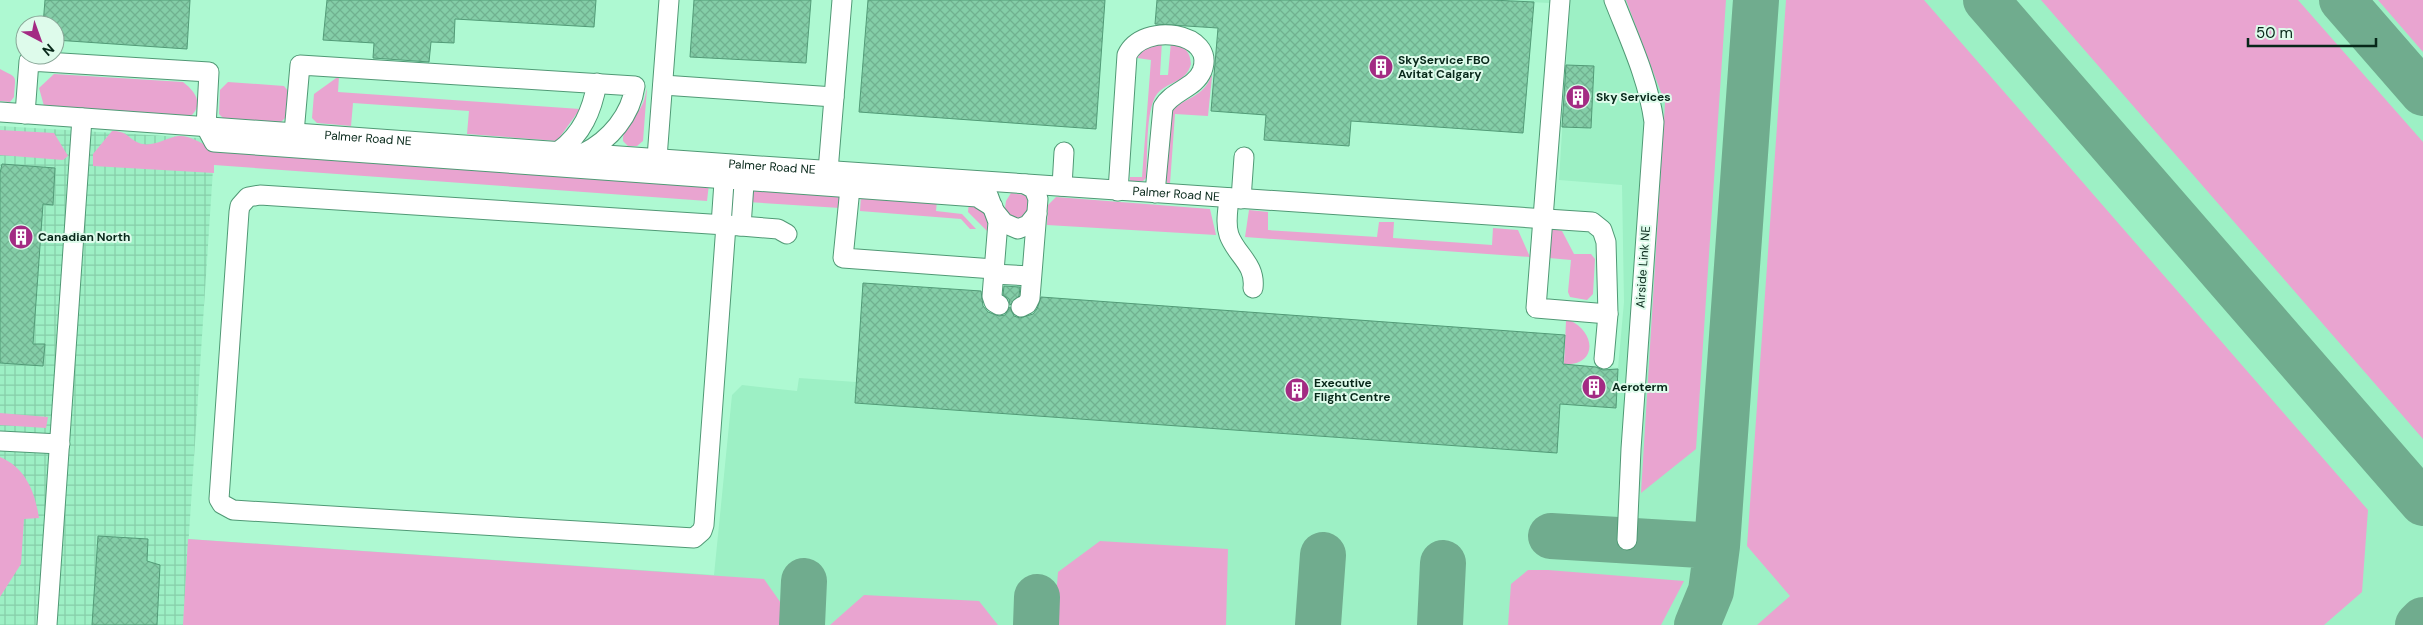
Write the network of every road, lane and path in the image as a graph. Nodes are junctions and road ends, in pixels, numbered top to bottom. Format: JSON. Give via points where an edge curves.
{"nodes":[{"id":1,"x":669,"y":0,"type":"edge"},
{"id":2,"x":842,"y":0,"type":"edge"},
{"id":3,"x":1560,"y":0,"type":"edge"},
{"id":4,"x":1614,"y":0,"type":"edge"},
{"id":5,"x":597,"y":83,"type":"junction"},
{"id":6,"x":663,"y":85,"type":"junction"},
{"id":7,"x":834,"y":97,"type":"junction"},
{"id":8,"x":0,"y":112,"type":"edge"},
{"id":9,"x":25,"y":114,"type":"junction"},
{"id":10,"x":82,"y":118,"type":"junction"},
{"id":11,"x":206,"y":127,"type":"junction"},
{"id":12,"x":294,"y":133,"type":"junction"},
{"id":13,"x":414,"y":149,"type":"junction"},
{"id":14,"x":559,"y":152,"type":"junction"},
{"id":15,"x":1064,"y":152,"type":"dead end"},
{"id":16,"x":584,"y":153,"type":"junction"},
{"id":17,"x":1244,"y":157,"type":"dead end"},
{"id":18,"x":657,"y":158,"type":"junction"},
{"id":19,"x":828,"y":171,"type":"junction"},
{"id":20,"x":730,"y":172,"type":"junction"},
{"id":21,"x":850,"y":180,"type":"junction"},
{"id":22,"x":970,"y":180,"type":"junction"},
{"id":23,"x":1025,"y":184,"type":"junction"},
{"id":24,"x":1062,"y":186,"type":"junction"},
{"id":25,"x":1118,"y":190,"type":"junction"},
{"id":26,"x":1155,"y":193,"type":"junction"},
{"id":27,"x":1235,"y":199,"type":"junction"},
{"id":28,"x":994,"y":209,"type":"junction"},
{"id":29,"x":1037,"y":214,"type":"junction"},
{"id":30,"x":1543,"y":219,"type":"junction"},
{"id":31,"x":726,"y":225,"type":"junction"},
{"id":32,"x":787,"y":234,"type":"dead end"},
{"id":33,"x":994,"y":271,"type":"junction"},
{"id":34,"x":1031,"y":276,"type":"junction"},
{"id":35,"x":1253,"y":288,"type":"dead end"},
{"id":36,"x":999,"y":306,"type":"dead end"},
{"id":37,"x":1021,"y":307,"type":"dead end"},
{"id":38,"x":1608,"y":314,"type":"junction"},
{"id":39,"x":1604,"y":359,"type":"dead end"},
{"id":40,"x":0,"y":441,"type":"edge"},
{"id":41,"x":60,"y":444,"type":"junction"},
{"id":42,"x":1627,"y":540,"type":"dead end"},
{"id":43,"x":47,"y":625,"type":"edge"}],
"edges":[{"from":1,"to":6,"type":"street"},
{"from":2,"to":7,"type":"street"},
{"from":3,"to":30,"type":"street"},
{"from":4,"to":42,"type":"street","name":"Airside Link NE","via":[[1645,77],[1654,122]]},
{"from":5,"to":12,"type":"street","via":[[300,65]]},
{"from":5,"to":14,"type":"street","via":[[584,123],[575,138]]},
{"from":5,"to":16,"type":"street","via":[[635,86],[634,96],[625,117]]},
{"from":6,"to":7,"type":"street"},
{"from":6,"to":18,"type":"street"},
{"from":7,"to":19,"type":"street"},
{"from":8,"to":9,"type":"street","name":"Palmer Road NE"},
{"from":9,"to":10,"type":"street","name":"Palmer Road NE"},
{"from":9,"to":11,"type":"street","via":[[29,61],[209,72]]},
{"from":10,"to":11,"type":"street","name":"Palmer Road NE"},
{"from":10,"to":41,"type":"street"},
{"from":11,"to":12,"type":"street","name":"Palmer Road NE"},
{"from":11,"to":13,"type":"street","via":[[214,142]]},
{"from":12,"to":13,"type":"street","name":"Palmer Road NE"},
{"from":13,"to":14,"type":"street","name":"Palmer Road NE"},
{"from":13,"to":20,"type":"street"},
{"from":14,"to":16,"type":"street","name":"Palmer Road NE"},
{"from":15,"to":24,"type":"street"},
{"from":16,"to":18,"type":"street","name":"Palmer Road NE"},
{"from":17,"to":27,"type":"street"},
{"from":18,"to":20,"type":"street","name":"Palmer Road NE"},
{"from":19,"to":20,"type":"street","name":"Palmer Road NE"},
{"from":19,"to":21,"type":"street","name":"Palmer Road NE"},
{"from":20,"to":21,"type":"street"},
{"from":20,"to":31,"type":"street"},
{"from":20,"to":31,"type":"street"},
{"from":21,"to":22,"type":"street","name":"Palmer Road NE"},
{"from":21,"to":28,"type":"street","via":[[977,197]]},
{"from":21,"to":33,"type":"street","via":[[843,258]]},
{"from":22,"to":23,"type":"street","name":"Palmer Road NE"},
{"from":22,"to":28,"type":"street","via":[[986,192]]},
{"from":23,"to":24,"type":"street","name":"Palmer Road NE"},
{"from":23,"to":29,"type":"street","via":[[1037,194]]},
{"from":24,"to":25,"type":"street","name":"Palmer Road NE"},
{"from":25,"to":26,"type":"street","name":"Palmer Road NE"},
{"from":25,"to":26,"type":"street","via":[[1127,55],[1136,43],[1149,36],[1182,36],[1199,49],[1203,68],[1198,78],[1163,106]]},
{"from":26,"to":27,"type":"street","name":"Palmer Road NE"},
{"from":27,"to":30,"type":"street","name":"Palmer Road NE"},
{"from":27,"to":35,"type":"street","via":[[1227,216],[1229,235],[1253,271]]},
{"from":28,"to":29,"type":"street","via":[[1004,223],[1018,229],[1028,225]]},
{"from":28,"to":33,"type":"street","via":[[998,222]]},
{"from":29,"to":34,"type":"street"},
{"from":30,"to":38,"type":"street","name":"Palmer Road NE","via":[[1592,222],[1602,230],[1606,242]]},
{"from":30,"to":38,"type":"street","via":[[1536,308]]},
{"from":31,"to":31,"type":"street","via":[[704,525],[694,538],[233,510],[219,499],[239,212],[248,197],[260,195]]},
{"from":31,"to":32,"type":"street","via":[[778,229]]},
{"from":33,"to":34,"type":"street"},
{"from":33,"to":36,"type":"street","via":[[992,299]]},
{"from":34,"to":37,"type":"street","via":[[1029,301]]},
{"from":38,"to":39,"type":"street","name":"Palmer Road NE"},
{"from":40,"to":41,"type":"street"},
{"from":41,"to":43,"type":"street"}]}
